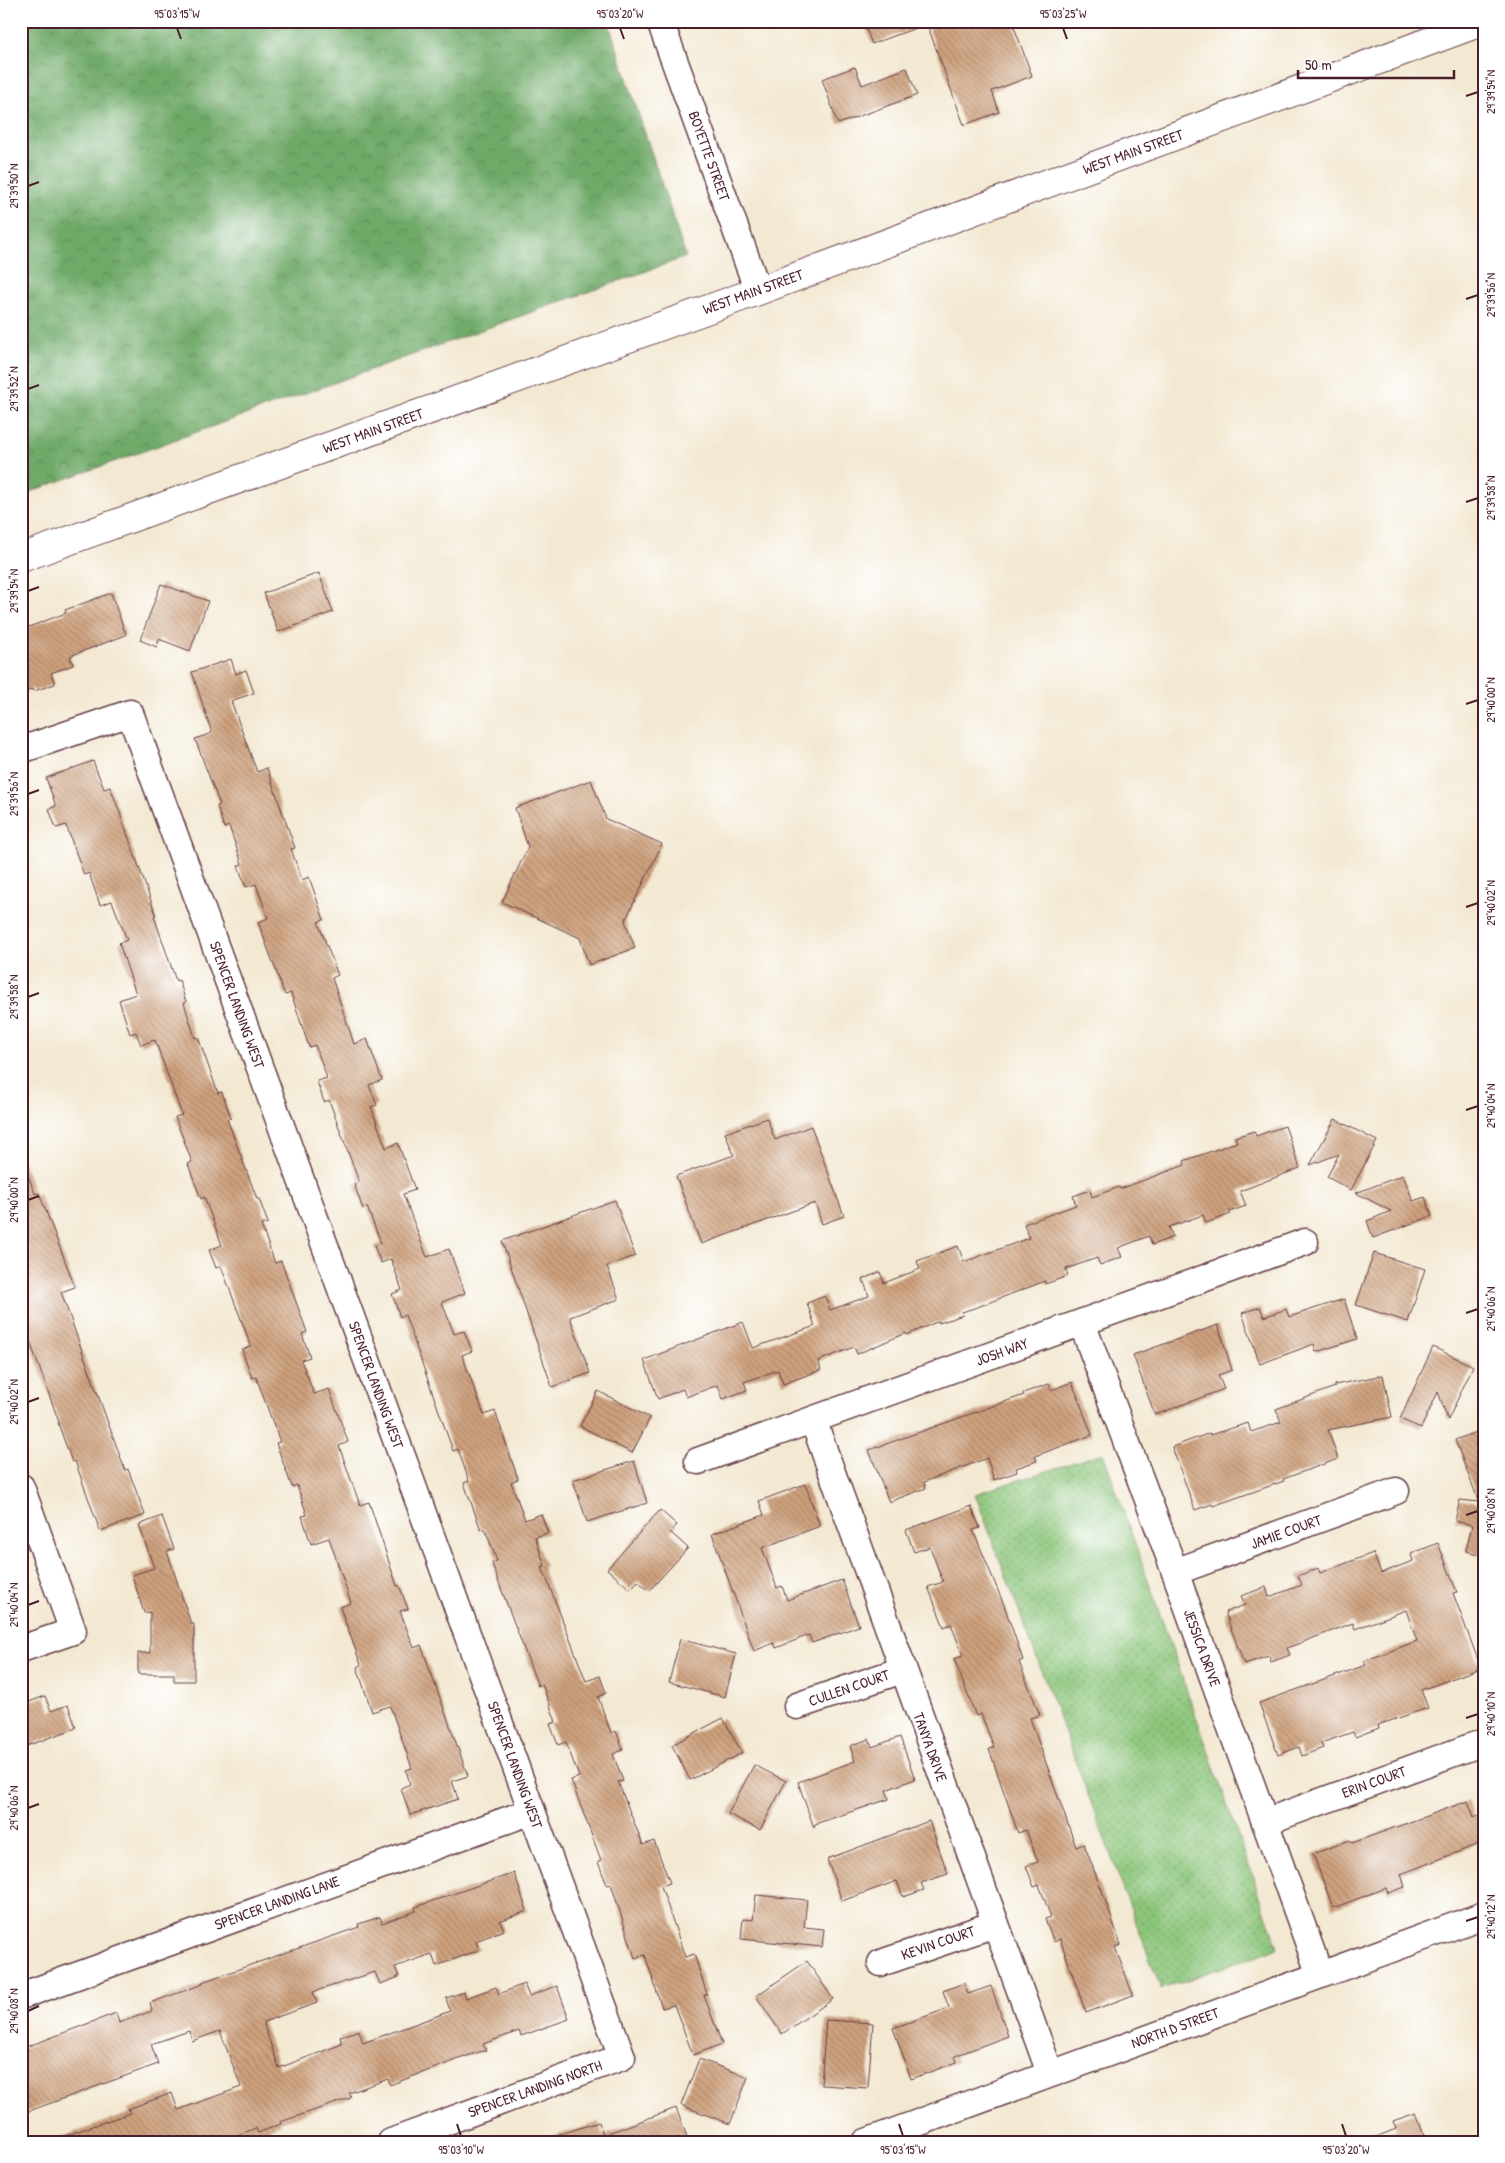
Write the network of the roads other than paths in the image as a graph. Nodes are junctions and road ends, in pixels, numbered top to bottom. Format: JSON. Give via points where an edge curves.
{"nodes":[{"id":1,"x":660,"y":21,"type":"edge"},
{"id":2,"x":1484,"y":21,"type":"edge"},
{"id":3,"x":758,"y":291,"type":"junction"},
{"id":4,"x":21,"y":558,"type":"edge"},
{"id":5,"x":21,"y":750,"type":"edge"},
{"id":6,"x":1305,"y":1242,"type":"dead end"},
{"id":7,"x":1082,"y":1323,"type":"junction"},
{"id":8,"x":813,"y":1420,"type":"junction"},
{"id":9,"x":698,"y":1461,"type":"dead end"},
{"id":10,"x":21,"y":1487,"type":"edge"},
{"id":11,"x":1396,"y":1491,"type":"dead end"},
{"id":12,"x":1175,"y":1572,"type":"junction"},
{"id":13,"x":21,"y":1649,"type":"edge"},
{"id":14,"x":902,"y":1670,"type":"junction"},
{"id":15,"x":797,"y":1706,"type":"dead end"},
{"id":16,"x":1484,"y":1742,"type":"edge"},
{"id":17,"x":532,"y":1811,"type":"junction"},
{"id":18,"x":1265,"y":1822,"type":"junction"},
{"id":19,"x":1484,"y":1915,"type":"edge"},
{"id":20,"x":995,"y":1924,"type":"junction"},
{"id":21,"x":882,"y":1963,"type":"dead end"},
{"id":22,"x":1320,"y":1975,"type":"junction"},
{"id":23,"x":21,"y":1996,"type":"edge"},
{"id":24,"x":622,"y":2057,"type":"joint"},
{"id":25,"x":1050,"y":2073,"type":"junction"},
{"id":26,"x":391,"y":2142,"type":"edge"},
{"id":27,"x":866,"y":2142,"type":"edge"}],
"edges":[{"from":1,"to":3,"type":"street","name":"BOYETTE STREET"},
{"from":2,"to":3,"type":"main road","name":"WEST MAIN STREET"},
{"from":3,"to":4,"type":"main road","name":"WEST MAIN STREET"},
{"from":5,"to":17,"type":"street","name":"SPENCER LANDING WEST","via":[[130,713]]},
{"from":6,"to":7,"type":"street","name":"JOSH WAY"},
{"from":7,"to":8,"type":"street","name":"JOSH WAY"},
{"from":7,"to":12,"type":"street","name":"JESSICA DRIVE"},
{"from":8,"to":9,"type":"street","name":"JOSH WAY"},
{"from":8,"to":14,"type":"street","name":"TANYA DRIVE"},
{"from":10,"to":13,"type":"street","via":[[73,1631]]},
{"from":11,"to":12,"type":"street","name":"JAMIE COURT"},
{"from":12,"to":18,"type":"street","name":"JESSICA DRIVE"},
{"from":14,"to":15,"type":"street","name":"CULLEN COURT"},
{"from":14,"to":20,"type":"street","name":"TANYA DRIVE"},
{"from":16,"to":18,"type":"street","name":"ERIN COURT"},
{"from":17,"to":23,"type":"street","name":"SPENCER LANDING LANE"},
{"from":17,"to":24,"type":"street","name":"SPENCER LANDING WEST"},
{"from":18,"to":22,"type":"street","name":"JESSICA DRIVE"},
{"from":19,"to":22,"type":"street","name":"NORTH D STREET"},
{"from":20,"to":21,"type":"street","name":"KEVIN COURT"},
{"from":20,"to":25,"type":"street","name":"TANYA DRIVE"},
{"from":22,"to":25,"type":"street","name":"NORTH D STREET"},
{"from":24,"to":26,"type":"street","name":"SPENCER LANDING NORTH"},
{"from":25,"to":27,"type":"street","name":"NORTH D STREET"}]}
